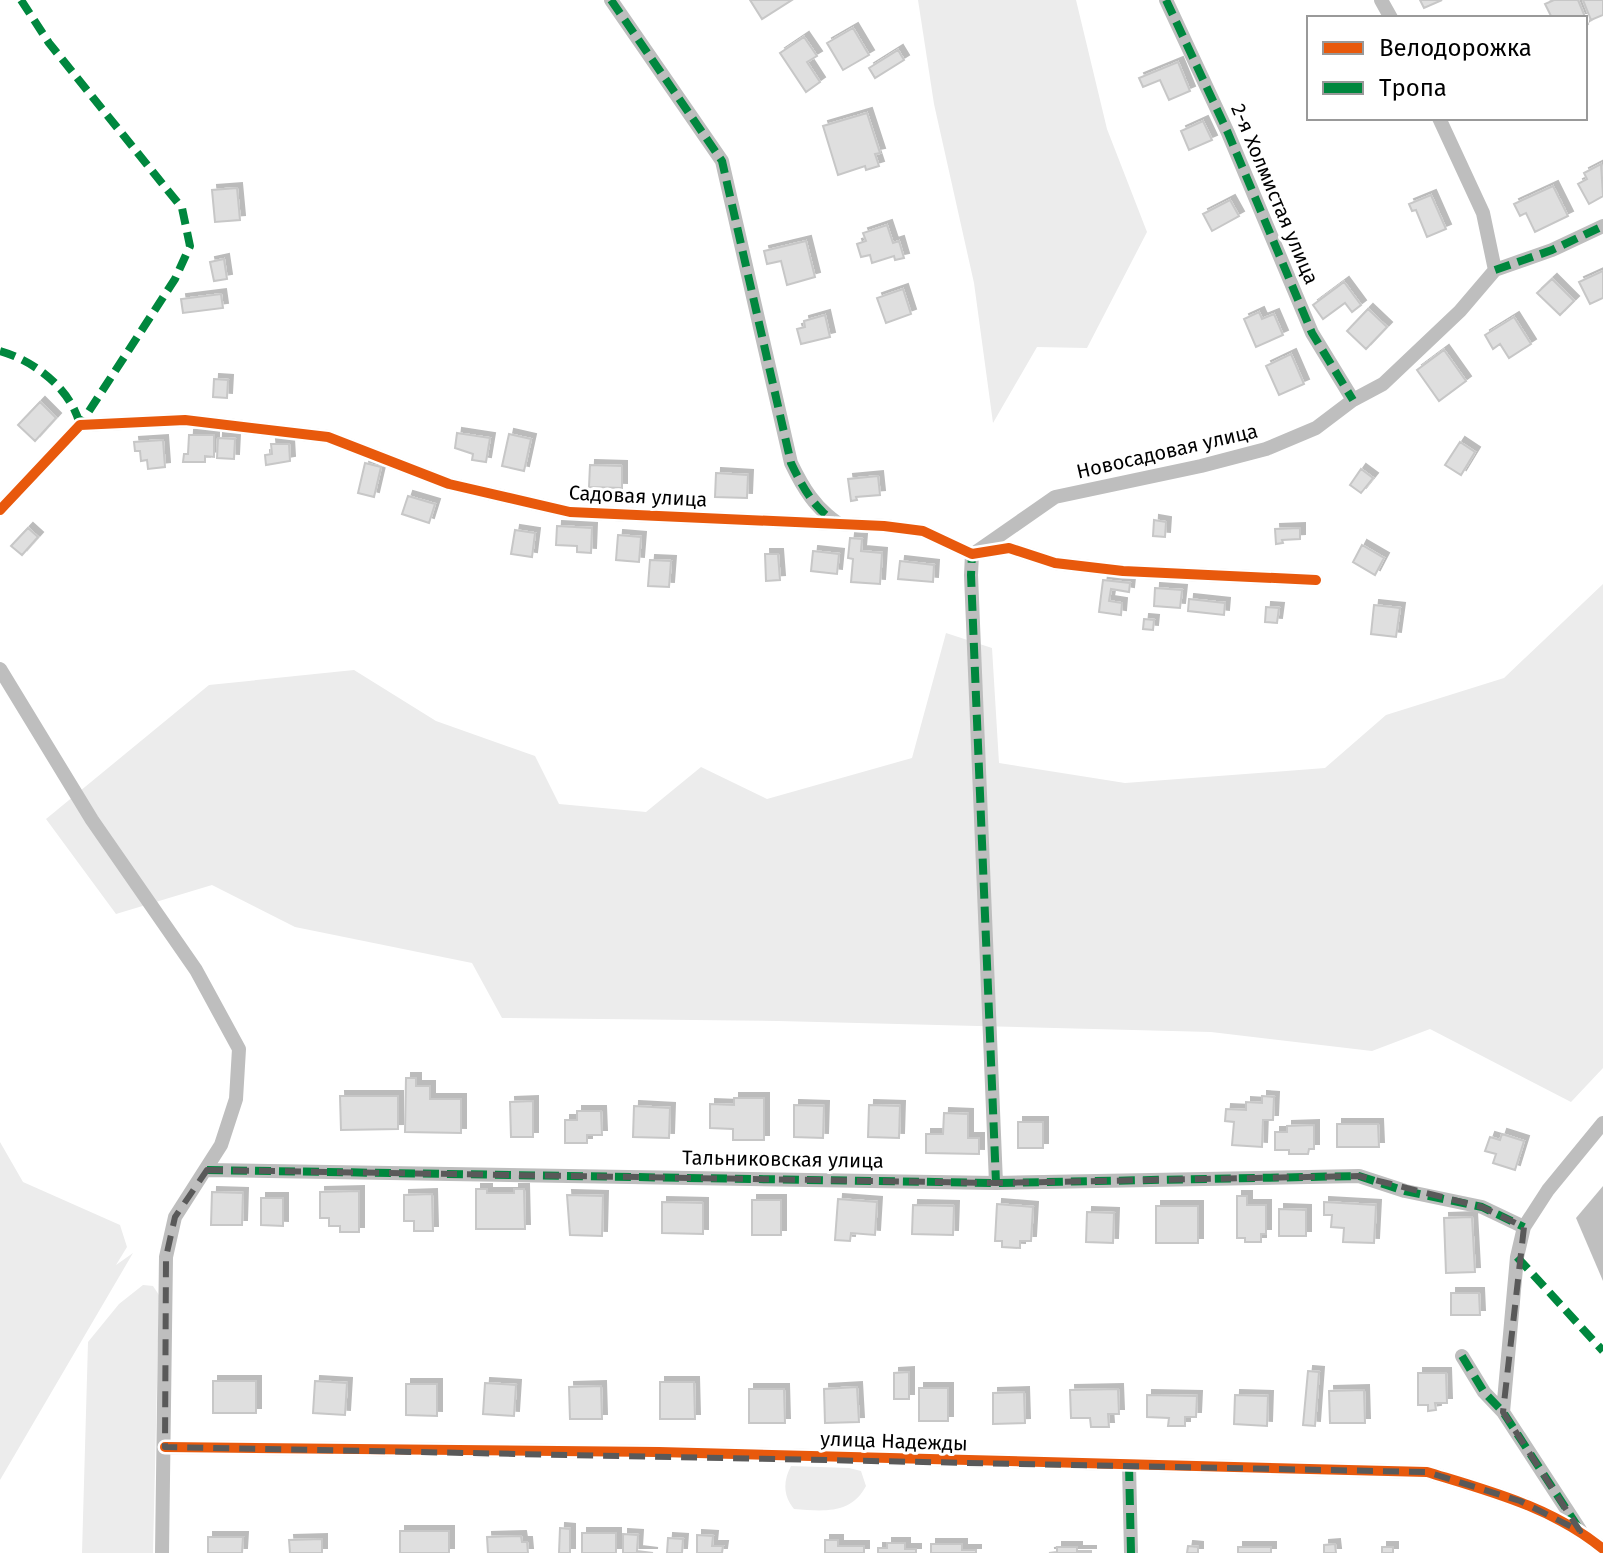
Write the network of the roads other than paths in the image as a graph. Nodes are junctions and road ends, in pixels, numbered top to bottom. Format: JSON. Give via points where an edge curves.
{"nodes":[{"id":1,"x":611,"y":0,"type":"edge"},
{"id":2,"x":1166,"y":0,"type":"edge"},
{"id":3,"x":1440,"y":120,"type":"edge"},
{"id":4,"x":1603,"y":226,"type":"edge"},
{"id":5,"x":1495,"y":270,"type":"junction"},
{"id":6,"x":1353,"y":400,"type":"junction"},
{"id":7,"x":0,"y":510,"type":"edge"},
{"id":8,"x":839,"y":524,"type":"junction"},
{"id":9,"x":972,"y":554,"type":"junction"},
{"id":10,"x":1316,"y":580,"type":"dead end"},
{"id":11,"x":0,"y":669,"type":"edge"},
{"id":12,"x":1603,"y":1123,"type":"edge"},
{"id":13,"x":207,"y":1170,"type":"junction"},
{"id":14,"x":996,"y":1183,"type":"junction"},
{"id":15,"x":1524,"y":1227,"type":"junction"},
{"id":16,"x":1462,"y":1356,"type":"dead end"},
{"id":17,"x":1503,"y":1412,"type":"junction"},
{"id":18,"x":165,"y":1447,"type":"junction"},
{"id":19,"x":1129,"y":1465,"type":"junction"},
{"id":20,"x":1580,"y":1531,"type":"junction"},
{"id":21,"x":1603,"y":1549,"type":"edge"},
{"id":22,"x":162,"y":1553,"type":"edge"},
{"id":23,"x":1131,"y":1553,"type":"edge"}],
"edges":[{"from":1,"to":8,"type":"street","via":[[722,161],[791,463],[805,491]]},
{"from":2,"to":6,"type":"street","name":"2-я Холмистая улица","via":[[1312,333]]},
{"from":3,"to":5,"type":"street","via":[[1483,213]]},
{"from":4,"to":5,"type":"street"},
{"from":5,"to":6,"type":"street","name":"Новосадовая улица","via":[[1383,384]]},
{"from":6,"to":9,"type":"street","name":"Новосадовая улица","via":[[1316,428],[1266,449],[1055,497]]},
{"from":7,"to":8,"type":"street","name":"Садовая улица","via":[[80,425],[185,420],[328,437],[449,484],[570,512]]},
{"from":8,"to":9,"type":"street","name":"Садовая улица","via":[[923,531]]},
{"from":9,"to":10,"type":"street","via":[[1009,548],[1055,563],[1123,571]]},
{"from":9,"to":14,"type":"street"},
{"from":11,"to":13,"type":"street","via":[[92,820],[196,970],[239,1049],[236,1099]]},
{"from":12,"to":15,"type":"street"},
{"from":13,"to":14,"type":"street","name":"Тальниковская улица"},
{"from":13,"to":18,"type":"street","via":[[175,1217],[166,1257]]},
{"from":14,"to":15,"type":"street","name":"Тальниковская улица","via":[[1359,1176],[1482,1207]]},
{"from":15,"to":17,"type":"street"},
{"from":16,"to":17,"type":"street"},
{"from":17,"to":20,"type":"street"},
{"from":18,"to":19,"type":"street","name":"улица Надежды","via":[[659,1452]]},
{"from":18,"to":22,"type":"street"},
{"from":19,"to":20,"type":"street","name":"улица Надежды","via":[[1427,1472],[1520,1501]]},
{"from":19,"to":23,"type":"street"},
{"from":20,"to":21,"type":"street","name":"улица Надежды"}]}
